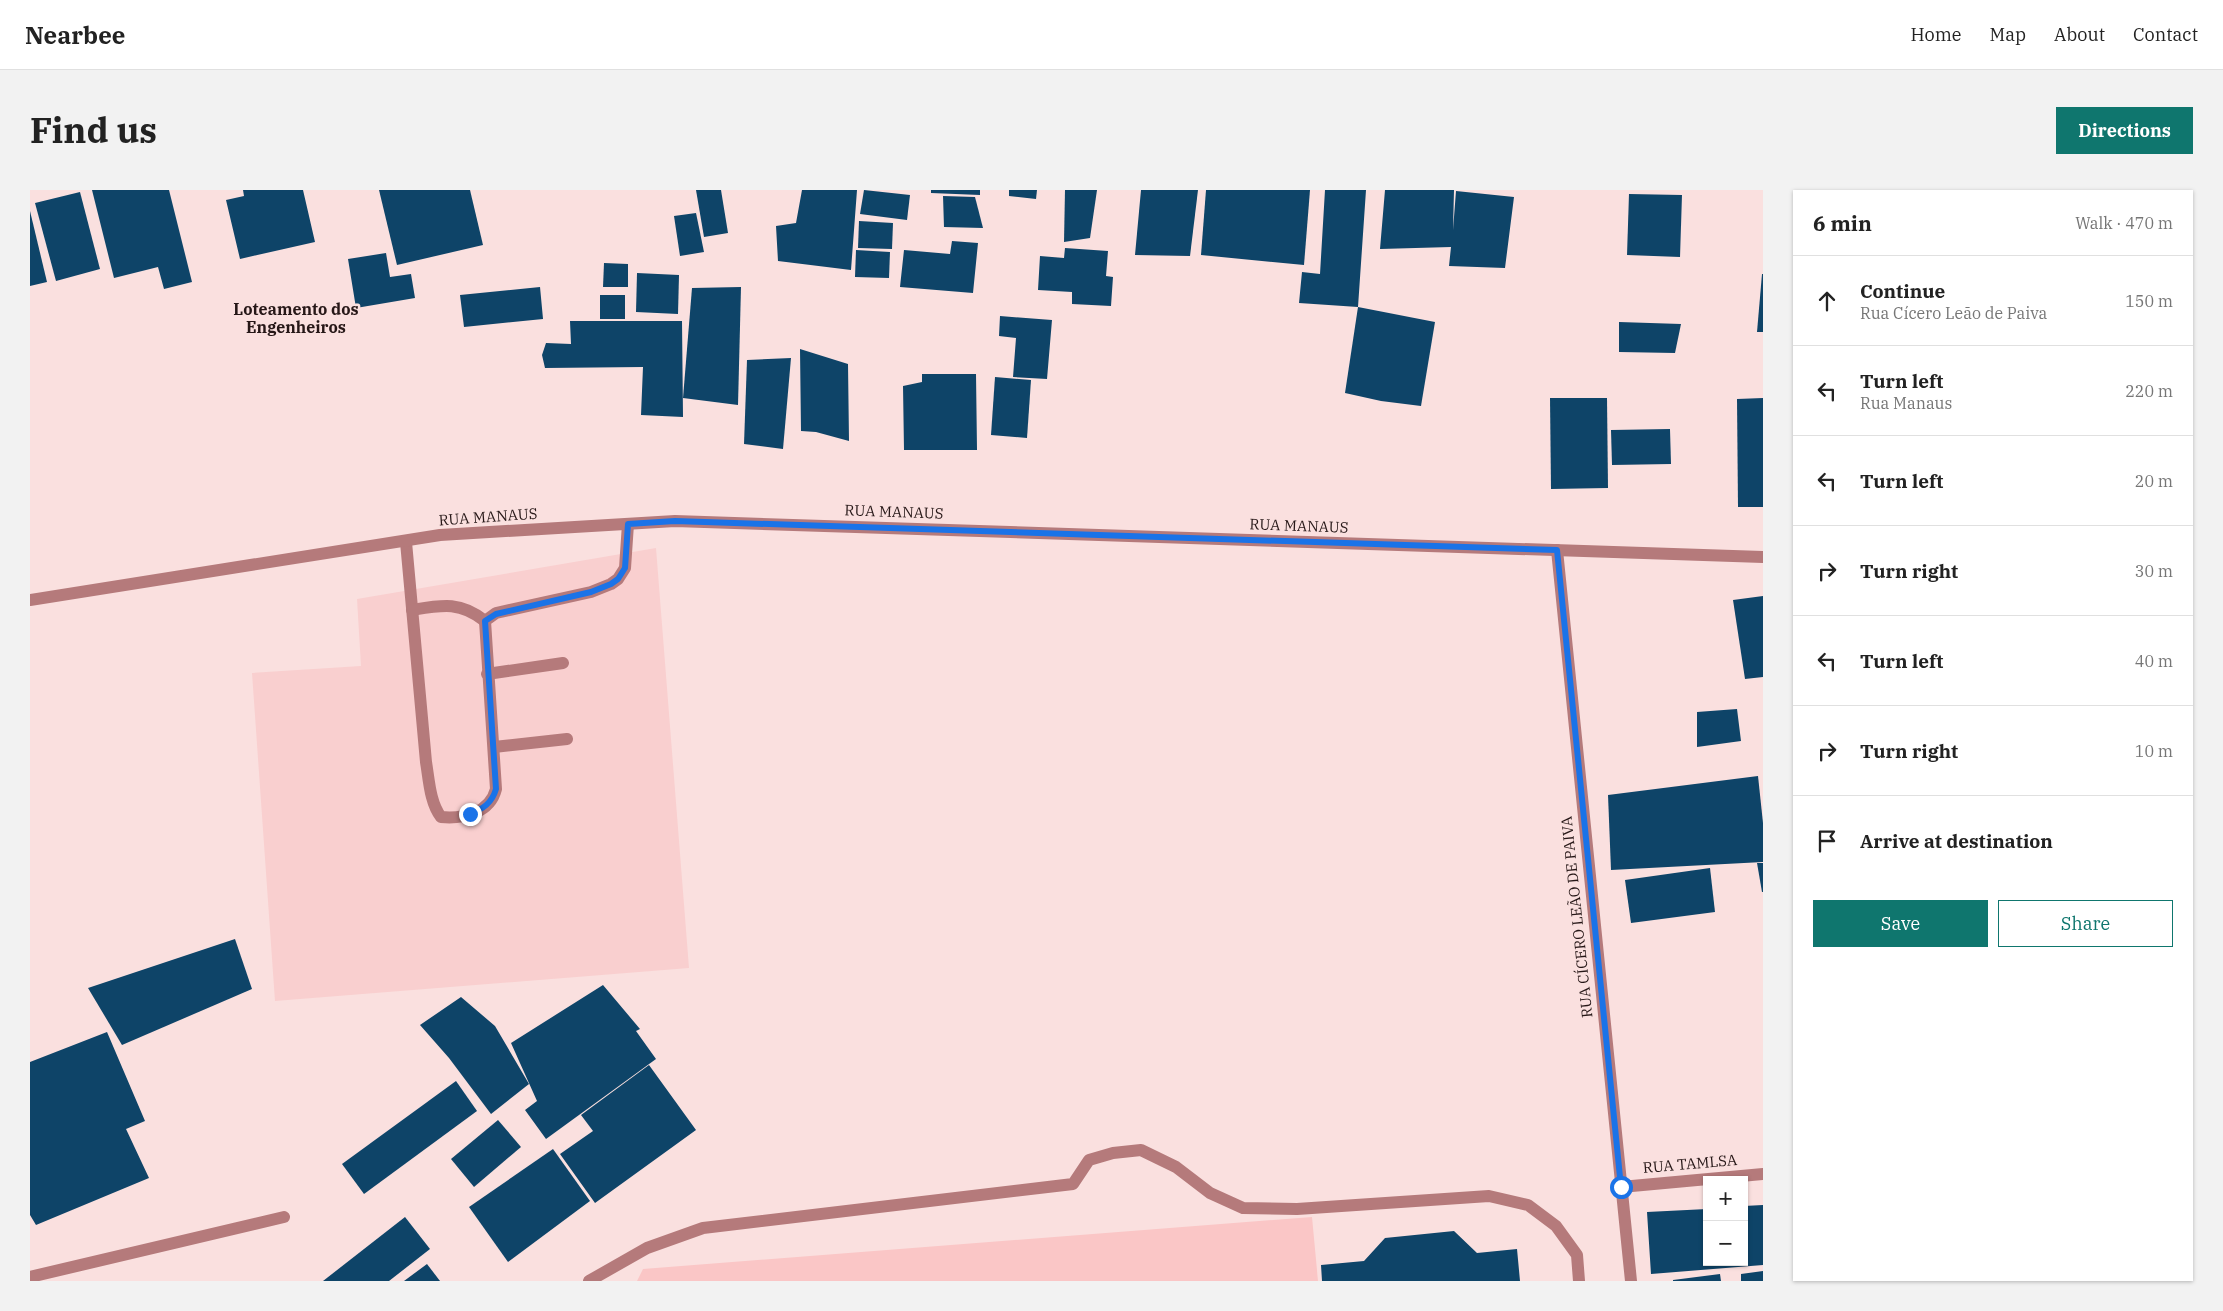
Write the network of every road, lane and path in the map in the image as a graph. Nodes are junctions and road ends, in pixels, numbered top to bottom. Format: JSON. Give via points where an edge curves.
{"nodes":[{"id":1,"x":628,"y":524,"type":"junction"},
{"id":2,"x":406,"y":542,"type":"junction"},
{"id":3,"x":1557,"y":550,"type":"junction"},
{"id":4,"x":1763,"y":557,"type":"edge"},
{"id":5,"x":30,"y":600,"type":"edge"},
{"id":6,"x":412,"y":610,"type":"junction"},
{"id":7,"x":485,"y":621,"type":"junction"},
{"id":8,"x":563,"y":663,"type":"dead end"},
{"id":9,"x":487,"y":674,"type":"junction"},
{"id":10,"x":567,"y":739,"type":"dead end"},
{"id":11,"x":494,"y":747,"type":"junction"},
{"id":12,"x":1763,"y":1174,"type":"edge"},
{"id":13,"x":1621,"y":1187,"type":"junction"},
{"id":14,"x":284,"y":1217,"type":"dead end"},
{"id":15,"x":30,"y":1277,"type":"edge"},
{"id":16,"x":589,"y":1281,"type":"edge"},
{"id":17,"x":1579,"y":1281,"type":"edge"},
{"id":18,"x":1631,"y":1281,"type":"edge"}],
"edges":[{"from":1,"to":2,"type":"street","name":"RUA MANAUS","via":[[440,536]]},
{"from":1,"to":3,"type":"street","name":"RUA MANAUS","via":[[675,521]]},
{"from":1,"to":7,"type":"street","via":[[625,568],[611,584],[591,592],[496,614]]},
{"from":2,"to":5,"type":"street","name":"RUA MANAUS"},
{"from":2,"to":6,"type":"street"},
{"from":3,"to":4,"type":"street","name":"RUA MANAUS"},
{"from":3,"to":13,"type":"street","name":"RUA CÍCERO LEÃO DE PAIVA"},
{"from":6,"to":7,"type":"street","via":[[451,605],[473,612]]},
{"from":6,"to":11,"type":"street","via":[[426,762],[435,806],[442,817],[470,814],[484,808],[492,799],[496,789]]},
{"from":7,"to":9,"type":"street"},
{"from":8,"to":9,"type":"street"},
{"from":9,"to":11,"type":"street"},
{"from":10,"to":11,"type":"street"},
{"from":12,"to":13,"type":"street","name":"RUA TAMLSA"},
{"from":13,"to":18,"type":"street","name":"RUA CÍCERO LEÃO DE PAIVA"},
{"from":14,"to":15,"type":"street"},
{"from":16,"to":17,"type":"street","via":[[647,1248],[703,1228],[1073,1184],[1089,1160],[1141,1150],[1176,1167],[1210,1193],[1243,1208],[1297,1210],[1489,1196],[1528,1205],[1556,1226],[1576,1255]]}]}
